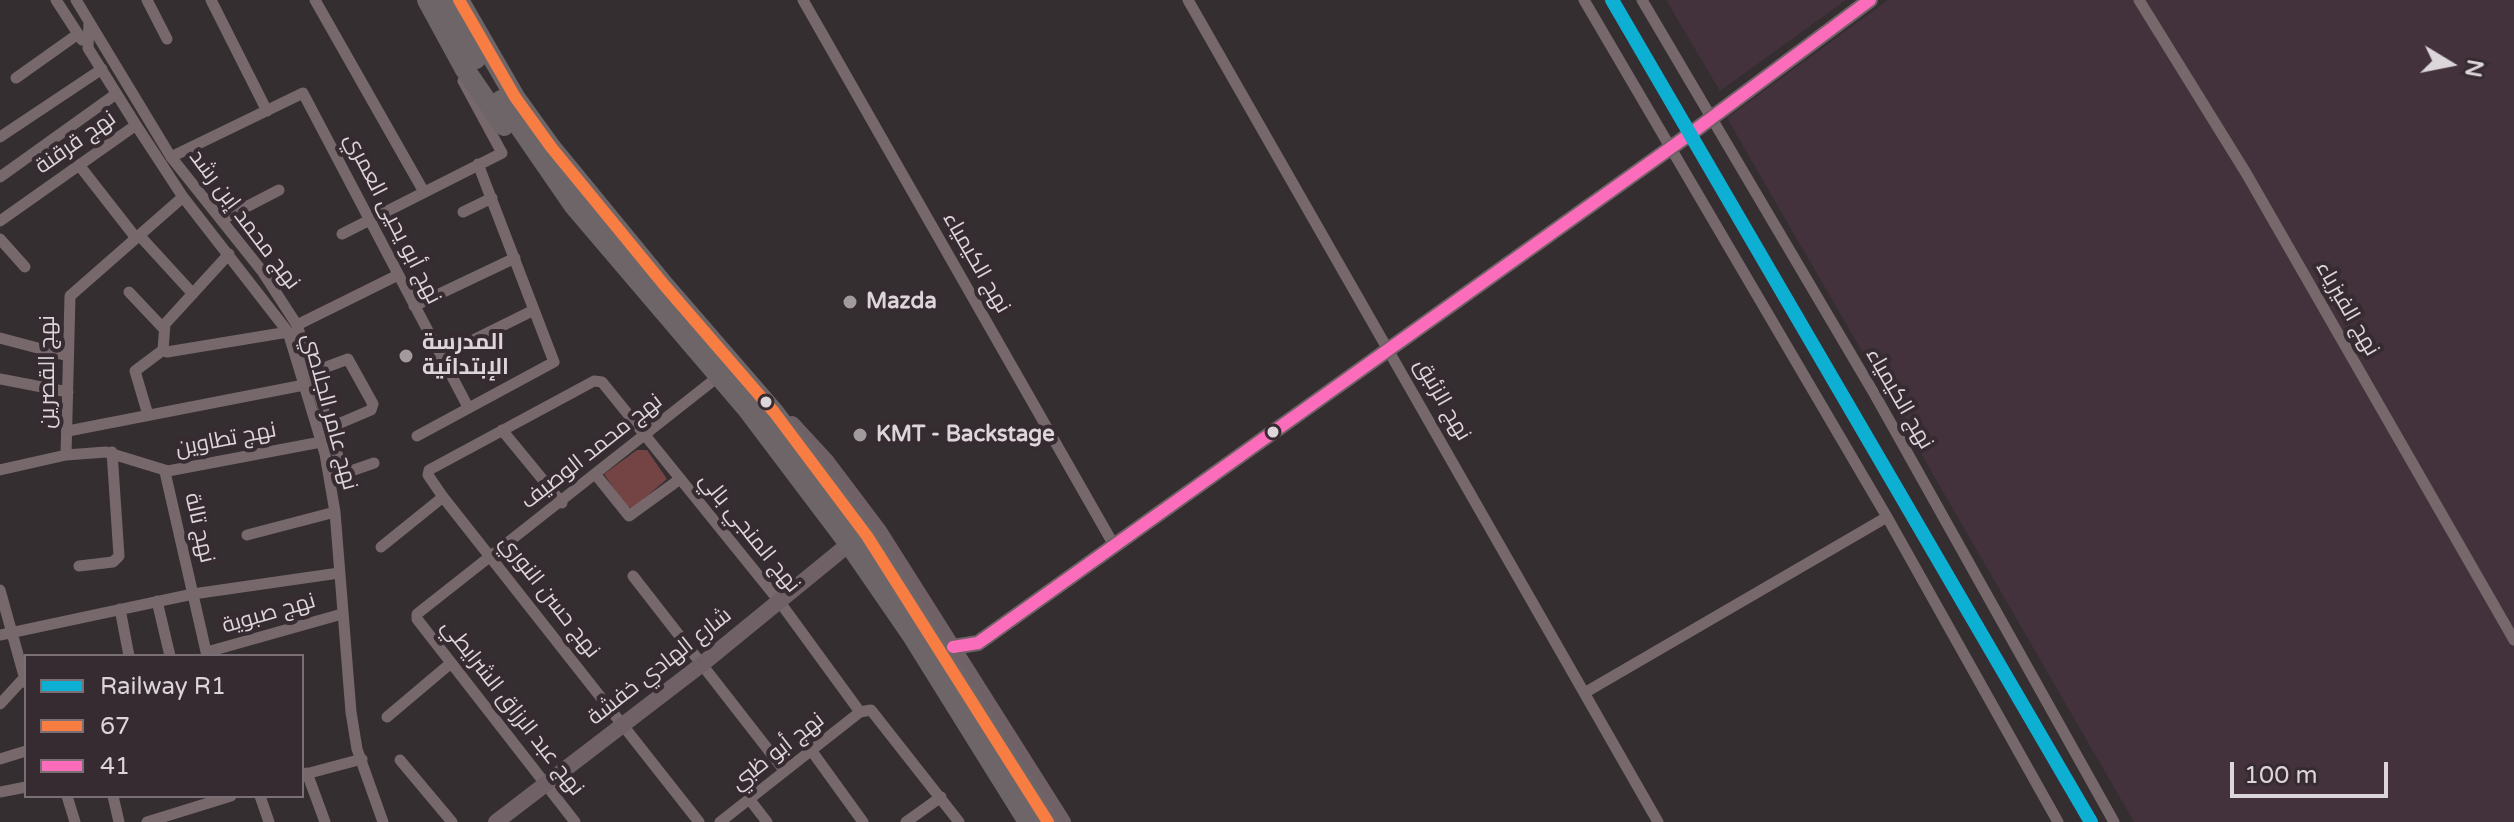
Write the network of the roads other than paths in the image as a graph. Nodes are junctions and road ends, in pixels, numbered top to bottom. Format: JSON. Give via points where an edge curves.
{"nodes":[{"id":1,"x":56,"y":0,"type":"edge"},
{"id":2,"x":76,"y":0,"type":"edge"},
{"id":3,"x":147,"y":0,"type":"edge"},
{"id":4,"x":315,"y":0,"type":"edge"},
{"id":5,"x":418,"y":0,"type":"edge"},
{"id":6,"x":427,"y":0,"type":"edge"},
{"id":7,"x":442,"y":0,"type":"edge"},
{"id":8,"x":459,"y":0,"type":"edge"},
{"id":9,"x":475,"y":0,"type":"edge"},
{"id":10,"x":803,"y":0,"type":"edge"},
{"id":11,"x":1188,"y":0,"type":"edge"},
{"id":12,"x":1584,"y":0,"type":"edge"},
{"id":13,"x":1642,"y":0,"type":"edge"},
{"id":14,"x":1870,"y":0,"type":"edge"},
{"id":15,"x":2139,"y":0,"type":"edge"},
{"id":16,"x":214,"y":1,"type":"edge"},
{"id":17,"x":89,"y":22,"type":"junction"},
{"id":18,"x":78,"y":34,"type":"junction"},
{"id":19,"x":167,"y":39,"type":"dead end"},
{"id":20,"x":88,"y":48,"type":"junction"},
{"id":21,"x":102,"y":69,"type":"junction"},
{"id":22,"x":16,"y":78,"type":"dead end"},
{"id":23,"x":116,"y":94,"type":"junction"},
{"id":24,"x":267,"y":111,"type":"junction"},
{"id":25,"x":1711,"y":118,"type":"junction"},
{"id":26,"x":136,"y":125,"type":"junction"},
{"id":27,"x":0,"y":137,"type":"edge"},
{"id":28,"x":1670,"y":148,"type":"junction"},
{"id":29,"x":171,"y":157,"type":"junction"},
{"id":30,"x":478,"y":164,"type":"junction"},
{"id":31,"x":79,"y":165,"type":"junction"},
{"id":32,"x":574,"y":172,"type":"junction"},
{"id":33,"x":0,"y":177,"type":"edge"},
{"id":34,"x":279,"y":190,"type":"dead end"},
{"id":35,"x":424,"y":192,"type":"junction"},
{"id":36,"x":183,"y":197,"type":"junction"},
{"id":37,"x":492,"y":198,"type":"junction"},
{"id":38,"x":574,"y":206,"type":"junction"},
{"id":39,"x":463,"y":212,"type":"dead end"},
{"id":40,"x":221,"y":220,"type":"junction"},
{"id":41,"x":371,"y":220,"type":"junction"},
{"id":42,"x":0,"y":221,"type":"edge"},
{"id":43,"x":342,"y":234,"type":"dead end"},
{"id":44,"x":138,"y":236,"type":"junction"},
{"id":45,"x":0,"y":239,"type":"edge"},
{"id":46,"x":229,"y":254,"type":"junction"},
{"id":47,"x":515,"y":258,"type":"junction"},
{"id":48,"x":25,"y":267,"type":"dead end"},
{"id":49,"x":398,"y":275,"type":"junction"},
{"id":50,"x":129,"y":292,"type":"dead end"},
{"id":51,"x":193,"y":294,"type":"junction"},
{"id":52,"x":414,"y":306,"type":"junction"},
{"id":53,"x":534,"y":310,"type":"junction"},
{"id":54,"x":163,"y":328,"type":"junction"},
{"id":55,"x":292,"y":329,"type":"junction"},
{"id":56,"x":0,"y":338,"type":"edge"},
{"id":57,"x":1388,"y":347,"type":"junction"},
{"id":58,"x":163,"y":350,"type":"junction"},
{"id":59,"x":68,"y":356,"type":"junction"},
{"id":60,"x":441,"y":356,"type":"junction"},
{"id":61,"x":313,"y":372,"type":"junction"},
{"id":62,"x":719,"y":376,"type":"junction"},
{"id":63,"x":0,"y":379,"type":"edge"},
{"id":64,"x":304,"y":385,"type":"junction"},
{"id":65,"x":68,"y":392,"type":"junction"},
{"id":66,"x":468,"y":407,"type":"junction"},
{"id":67,"x":774,"y":412,"type":"junction"},
{"id":68,"x":148,"y":415,"type":"junction"},
{"id":69,"x":331,"y":427,"type":"junction"},
{"id":70,"x":502,"y":430,"type":"junction"},
{"id":71,"x":68,"y":431,"type":"junction"},
{"id":72,"x":417,"y":436,"type":"dead end"},
{"id":73,"x":646,"y":436,"type":"junction"},
{"id":74,"x":321,"y":442,"type":"junction"},
{"id":75,"x":112,"y":452,"type":"junction"},
{"id":76,"x":66,"y":455,"type":"junction"},
{"id":77,"x":374,"y":463,"type":"dead end"},
{"id":78,"x":0,"y":470,"type":"edge"},
{"id":79,"x":165,"y":472,"type":"junction"},
{"id":80,"x":596,"y":475,"type":"junction"},
{"id":81,"x":680,"y":479,"type":"junction"},
{"id":82,"x":443,"y":497,"type":"junction"},
{"id":83,"x":562,"y":503,"type":"junction"},
{"id":84,"x":335,"y":512,"type":"junction"},
{"id":85,"x":1887,"y":517,"type":"junction"},
{"id":86,"x":247,"y":535,"type":"dead end"},
{"id":87,"x":849,"y":544,"type":"junction"},
{"id":88,"x":381,"y":547,"type":"dead end"},
{"id":89,"x":1115,"y":547,"type":"junction"},
{"id":90,"x":491,"y":555,"type":"junction"},
{"id":91,"x":79,"y":566,"type":"dead end"},
{"id":92,"x":339,"y":573,"type":"junction"},
{"id":93,"x":633,"y":576,"type":"dead end"},
{"id":94,"x":0,"y":590,"type":"edge"},
{"id":95,"x":193,"y":594,"type":"junction"},
{"id":96,"x":157,"y":601,"type":"junction"},
{"id":97,"x":779,"y":601,"type":"junction"},
{"id":98,"x":120,"y":609,"type":"junction"},
{"id":99,"x":342,"y":614,"type":"junction"},
{"id":100,"x":417,"y":619,"type":"joint"},
{"id":101,"x":6,"y":634,"type":"edge"},
{"id":102,"x":2514,"y":640,"type":"edge"},
{"id":103,"x":978,"y":643,"type":"junction"},
{"id":104,"x":953,"y":647,"type":"junction"},
{"id":105,"x":129,"y":654,"type":"edge"},
{"id":106,"x":170,"y":654,"type":"edge"},
{"id":107,"x":207,"y":654,"type":"edge"},
{"id":108,"x":451,"y":663,"type":"junction"},
{"id":109,"x":701,"y":665,"type":"junction"},
{"id":110,"x":968,"y":674,"type":"junction"},
{"id":111,"x":24,"y":678,"type":"edge"},
{"id":112,"x":24,"y":681,"type":"edge"},
{"id":113,"x":1586,"y":692,"type":"junction"},
{"id":114,"x":0,"y":704,"type":"edge"},
{"id":115,"x":860,"y":712,"type":"junction"},
{"id":116,"x":387,"y":717,"type":"dead end"},
{"id":117,"x":623,"y":724,"type":"junction"},
{"id":118,"x":811,"y":750,"type":"junction"},
{"id":119,"x":24,"y":752,"type":"edge"},
{"id":120,"x":0,"y":759,"type":"edge"},
{"id":121,"x":362,"y":759,"type":"junction"},
{"id":122,"x":400,"y":760,"type":"dead end"},
{"id":123,"x":784,"y":770,"type":"junction"},
{"id":124,"x":305,"y":774,"type":"edge"},
{"id":125,"x":546,"y":783,"type":"junction"},
{"id":126,"x":24,"y":787,"type":"edge"},
{"id":127,"x":0,"y":792,"type":"edge"},
{"id":128,"x":941,"y":797,"type":"junction"},
{"id":129,"x":68,"y":798,"type":"edge"},
{"id":130,"x":113,"y":798,"type":"edge"},
{"id":131,"x":176,"y":798,"type":"edge"},
{"id":132,"x":224,"y":798,"type":"edge"},
{"id":133,"x":261,"y":798,"type":"edge"},
{"id":134,"x":750,"y":800,"type":"junction"},
{"id":135,"x":179,"y":811,"type":"junction"},
{"id":136,"x":75,"y":822,"type":"edge"},
{"id":137,"x":119,"y":822,"type":"edge"},
{"id":138,"x":147,"y":822,"type":"edge"},
{"id":139,"x":269,"y":822,"type":"edge"},
{"id":140,"x":325,"y":822,"type":"edge"},
{"id":141,"x":383,"y":822,"type":"edge"},
{"id":142,"x":452,"y":822,"type":"edge"},
{"id":143,"x":496,"y":822,"type":"edge"},
{"id":144,"x":575,"y":822,"type":"edge"},
{"id":145,"x":699,"y":822,"type":"edge"},
{"id":146,"x":720,"y":822,"type":"edge"},
{"id":147,"x":767,"y":822,"type":"edge"},
{"id":148,"x":863,"y":822,"type":"edge"},
{"id":149,"x":906,"y":822,"type":"edge"},
{"id":150,"x":959,"y":822,"type":"edge"},
{"id":151,"x":1028,"y":822,"type":"edge"},
{"id":152,"x":1048,"y":822,"type":"edge"},
{"id":153,"x":1063,"y":822,"type":"edge"},
{"id":154,"x":1658,"y":822,"type":"edge"},
{"id":155,"x":2058,"y":822,"type":"edge"},
{"id":156,"x":2114,"y":822,"type":"edge"}],
"edges":[{"from":1,"to":18,"type":"street","name":"نهج عامر الجلاصي"},
{"from":2,"to":17,"type":"street","name":"نهج محمد إبن رشد"},
{"from":3,"to":19,"type":"street"},
{"from":4,"to":35,"type":"street"},
{"from":5,"to":30,"type":"street","via":[[502,153]]},
{"from":6,"to":38,"type":"highway","via":[[483,98],[548,185]]},
{"from":7,"to":38,"type":"highway"},
{"from":8,"to":32,"type":"highway","via":[[515,97]]},
{"from":9,"to":32,"type":"highway"},
{"from":10,"to":89,"type":"street","name":"نهج الكيمياء"},
{"from":11,"to":57,"type":"street","name":"نهج الزئبق"},
{"from":12,"to":28,"type":"street"},
{"from":13,"to":25,"type":"street","name":"نهج الكيمياء"},
{"from":14,"to":25,"type":"street"},
{"from":15,"to":102,"type":"street","name":"نهج الفيزياء","via":[[2254,187]]},
{"from":16,"to":24,"type":"street"},
{"from":17,"to":20,"type":"street"},
{"from":17,"to":29,"type":"street","name":"نهج محمد إبن رشد"},
{"from":18,"to":20,"type":"street","name":"نهج عامر الجلاصي"},
{"from":18,"to":22,"type":"street"},
{"from":20,"to":21,"type":"street","name":"نهج عامر الجلاصي"},
{"from":21,"to":23,"type":"street","name":"نهج عامر الجلاصي"},
{"from":21,"to":27,"type":"street"},
{"from":23,"to":26,"type":"street","name":"نهج عامر الجلاصي"},
{"from":23,"to":33,"type":"street"},
{"from":24,"to":29,"type":"street"},
{"from":24,"to":41,"type":"street","name":"نهج أبو يحيى العمري","via":[[303,93]]},
{"from":25,"to":28,"type":"street"},
{"from":25,"to":156,"type":"street","name":"نهج الكيمياء","via":[[1875,395]]},
{"from":26,"to":31,"type":"street","name":"نهج قرقنة"},
{"from":26,"to":36,"type":"street","name":"نهج عامر الجلاصي"},
{"from":28,"to":57,"type":"street"},
{"from":28,"to":85,"type":"street"},
{"from":29,"to":40,"type":"street","name":"نهج محمد إبن رشد"},
{"from":30,"to":35,"type":"street"},
{"from":30,"to":37,"type":"street"},
{"from":31,"to":42,"type":"street","name":"نهج قرقنة"},
{"from":31,"to":44,"type":"street"},
{"from":32,"to":67,"type":"highway"},
{"from":34,"to":40,"type":"street"},
{"from":35,"to":41,"type":"street"},
{"from":36,"to":44,"type":"street","name":"نهج القصرين"},
{"from":36,"to":46,"type":"street","name":"نهج عامر الجلاصي"},
{"from":37,"to":39,"type":"street"},
{"from":37,"to":47,"type":"street"},
{"from":38,"to":62,"type":"highway"},
{"from":40,"to":55,"type":"street","name":"نهج محمد إبن رشد","via":[[262,271]]},
{"from":41,"to":43,"type":"street"},
{"from":41,"to":49,"type":"street","name":"نهج أبو يحيى العمري"},
{"from":44,"to":51,"type":"street"},
{"from":44,"to":59,"type":"street","name":"نهج القصرين","via":[[70,296]]},
{"from":45,"to":48,"type":"street"},
{"from":46,"to":51,"type":"street"},
{"from":46,"to":55,"type":"street","name":"نهج عامر الجلاصي"},
{"from":47,"to":52,"type":"street"},
{"from":47,"to":53,"type":"street"},
{"from":49,"to":52,"type":"street","name":"نهج أبو يحيى العمري"},
{"from":49,"to":55,"type":"street"},
{"from":50,"to":54,"type":"street"},
{"from":51,"to":54,"type":"street"},
{"from":52,"to":60,"type":"street","name":"نهج أبو يحيى العمري"},
{"from":53,"to":60,"type":"street"},
{"from":53,"to":66,"type":"street","via":[[554,362]]},
{"from":54,"to":58,"type":"street"},
{"from":55,"to":58,"type":"street"},
{"from":55,"to":61,"type":"street","name":"نهج محمد إبن رشد"},
{"from":55,"to":64,"type":"street","name":"نهج عامر الجلاصي"},
{"from":56,"to":59,"type":"street"},
{"from":57,"to":89,"type":"street"},
{"from":57,"to":113,"type":"street","name":"نهج الزئبق"},
{"from":58,"to":68,"type":"street","via":[[135,371]]},
{"from":59,"to":65,"type":"street","name":"نهج القصرين"},
{"from":60,"to":66,"type":"street","name":"نهج أبو يحيى العمري"},
{"from":61,"to":69,"type":"street","name":"نهج محمد إبن رشد"},
{"from":61,"to":69,"type":"street","via":[[348,359],[373,404],[371,410]]},
{"from":62,"to":73,"type":"street","name":"نهج محمد الوصيف"},
{"from":62,"to":87,"type":"highway"},
{"from":63,"to":65,"type":"street"},
{"from":64,"to":68,"type":"street"},
{"from":64,"to":74,"type":"street","name":"نهج عامر الجلاصي"},
{"from":65,"to":71,"type":"street","name":"نهج القصرين"},
{"from":66,"to":72,"type":"street"},
{"from":67,"to":104,"type":"street","via":[[827,462],[879,531]]},
{"from":67,"to":152,"type":"highway","via":[[867,536]]},
{"from":68,"to":71,"type":"street"},
{"from":69,"to":77,"type":"street","name":"نهج محمد إبن رشد","via":[[346,471]]},
{"from":70,"to":73,"type":"street","name":"نهج المنجي بالي","via":[[594,381],[602,382]]},
{"from":70,"to":82,"type":"street","name":"نهج حسن النوري","via":[[428,473]]},
{"from":70,"to":83,"type":"street"},
{"from":71,"to":76,"type":"street","name":"نهج القصرين"},
{"from":73,"to":80,"type":"street","name":"نهج محمد الوصيف"},
{"from":73,"to":81,"type":"street","name":"نهج المنجي بالي"},
{"from":74,"to":79,"type":"street","name":"نهج تطاوين"},
{"from":74,"to":84,"type":"street","name":"نهج عامر الجلاصي"},
{"from":75,"to":76,"type":"street","name":"نهج تطاوين"},
{"from":75,"to":79,"type":"street","name":"نهج تطاوين"},
{"from":75,"to":91,"type":"street","via":[[119,556],[113,562]]},
{"from":76,"to":78,"type":"street","name":"نهج تطاوين"},
{"from":79,"to":95,"type":"street","name":"نهج تالة"},
{"from":80,"to":81,"type":"street","via":[[629,516]]},
{"from":80,"to":83,"type":"street","name":"نهج محمد الوصيف"},
{"from":81,"to":97,"type":"street","name":"نهج المنجي بالي"},
{"from":82,"to":88,"type":"street"},
{"from":82,"to":90,"type":"street","name":"نهج حسن النوري"},
{"from":83,"to":90,"type":"street","name":"نهج محمد الوصيف"},
{"from":84,"to":86,"type":"street"},
{"from":84,"to":92,"type":"street","name":"نهج عامر الجلاصي"},
{"from":85,"to":113,"type":"street"},
{"from":85,"to":155,"type":"street"},
{"from":87,"to":97,"type":"street","name":"شارع الهادي خفشة"},
{"from":87,"to":151,"type":"highway"},
{"from":89,"to":103,"type":"street"},
{"from":90,"to":100,"type":"street","name":"نهج محمد الوصيف","via":[[419,610]]},
{"from":90,"to":117,"type":"street","name":"نهج حسن النوري"},
{"from":92,"to":95,"type":"street"},
{"from":92,"to":99,"type":"street","name":"نهج عامر الجلاصي"},
{"from":93,"to":109,"type":"street"},
{"from":94,"to":101,"type":"street"},
{"from":95,"to":96,"type":"street"},
{"from":95,"to":107,"type":"street","name":"نهج تالة"},
{"from":96,"to":98,"type":"street"},
{"from":96,"to":106,"type":"street"},
{"from":97,"to":109,"type":"street","name":"شارع الهادي خفشة"},
{"from":97,"to":115,"type":"street","name":"نهج المنجي بالي"},
{"from":98,"to":101,"type":"street"},
{"from":98,"to":105,"type":"street"},
{"from":99,"to":107,"type":"street","name":"نهج صبوية"},
{"from":99,"to":121,"type":"street","name":"نهج عامر الجلاصي","via":[[351,712]]},
{"from":100,"to":108,"type":"street","name":"نهج عبد الرزاق الشرايطي"},
{"from":101,"to":111,"type":"street"},
{"from":103,"to":104,"type":"street"},
{"from":103,"to":110,"type":"street"},
{"from":104,"to":110,"type":"street"},
{"from":108,"to":116,"type":"street"},
{"from":108,"to":125,"type":"street","name":"نهج عبد الرزاق الشرايطي"},
{"from":109,"to":117,"type":"street","name":"شارع الهادي خفشة"},
{"from":109,"to":123,"type":"street"},
{"from":110,"to":153,"type":"street"},
{"from":112,"to":114,"type":"street"},
{"from":113,"to":154,"type":"street","name":"نهج الزئبق"},
{"from":115,"to":118,"type":"street","name":"نهج أبو ظبي"},
{"from":115,"to":128,"type":"street","via":[[871,710],[880,716]]},
{"from":117,"to":125,"type":"street","name":"شارع الهادي خفشة"},
{"from":117,"to":145,"type":"street","name":"نهج حسن النوري"},
{"from":118,"to":123,"type":"street","name":"نهج أبو ظبي"},
{"from":118,"to":148,"type":"street"},
{"from":119,"to":120,"type":"street"},
{"from":121,"to":124,"type":"street"},
{"from":121,"to":141,"type":"street","name":"نهج عامر الجلاصي"},
{"from":122,"to":142,"type":"street"},
{"from":123,"to":134,"type":"street","name":"نهج أبو ظبي"},
{"from":124,"to":140,"type":"street"},
{"from":125,"to":143,"type":"street","name":"شارع الهادي خفشة"},
{"from":125,"to":144,"type":"street","name":"نهج عبد الرزاق الشرايطي"},
{"from":126,"to":127,"type":"street"},
{"from":128,"to":149,"type":"street"},
{"from":128,"to":150,"type":"street"},
{"from":129,"to":136,"type":"street"},
{"from":130,"to":137,"type":"street"},
{"from":131,"to":135,"type":"street"},
{"from":132,"to":135,"type":"street"},
{"from":133,"to":139,"type":"street"},
{"from":134,"to":146,"type":"street","name":"نهج أبو ظبي"},
{"from":134,"to":147,"type":"street"},
{"from":135,"to":138,"type":"street"}]}
